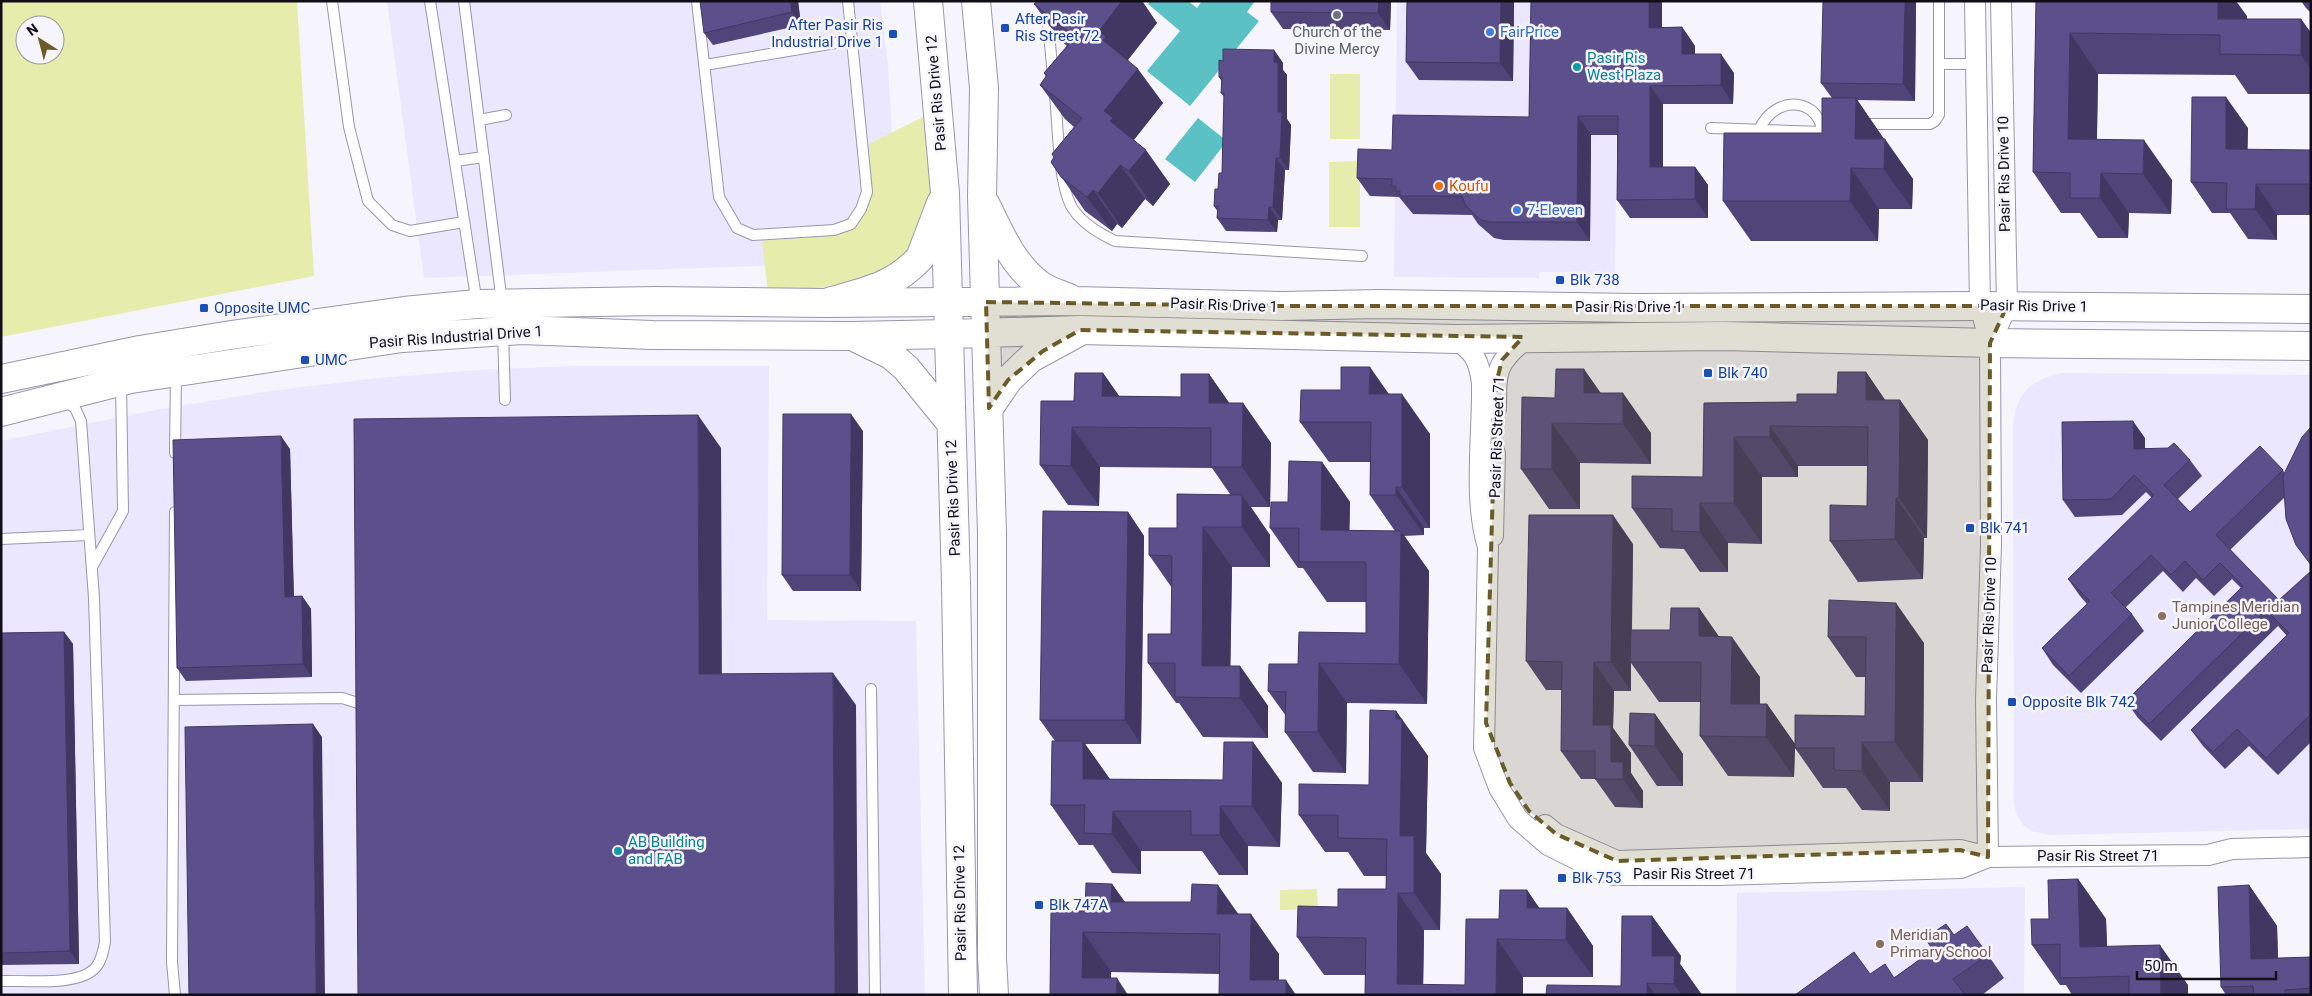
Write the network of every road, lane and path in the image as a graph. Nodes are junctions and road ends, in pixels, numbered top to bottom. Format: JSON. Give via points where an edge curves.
{"nodes":[{"id":1,"x":332,"y":1,"type":"edge"},
{"id":2,"x":430,"y":1,"type":"edge"},
{"id":3,"x":464,"y":1,"type":"edge"},
{"id":4,"x":698,"y":1,"type":"edge"},
{"id":5,"x":848,"y":1,"type":"edge"},
{"id":6,"x":928,"y":1,"type":"edge"},
{"id":7,"x":976,"y":1,"type":"edge"},
{"id":8,"x":1046,"y":1,"type":"edge"},
{"id":9,"x":1939,"y":1,"type":"edge"},
{"id":10,"x":1975,"y":1,"type":"edge"},
{"id":11,"x":2002,"y":1,"type":"edge"},
{"id":12,"x":853,"y":40,"type":"junction"},
{"id":13,"x":1939,"y":64,"type":"junction"},
{"id":14,"x":1975,"y":64,"type":"junction"},
{"id":15,"x":705,"y":66,"type":"junction"},
{"id":16,"x":506,"y":115,"type":"dead end"},
{"id":17,"x":478,"y":120,"type":"junction"},
{"id":18,"x":1711,"y":128,"type":"dead end"},
{"id":19,"x":1759,"y":130,"type":"junction"},
{"id":20,"x":1823,"y":132,"type":"junction"},
{"id":21,"x":1823,"y":148,"type":"edge"},
{"id":22,"x":484,"y":157,"type":"junction"},
{"id":23,"x":454,"y":161,"type":"junction"},
{"id":24,"x":946,"y":193,"type":"junction"},
{"id":25,"x":982,"y":197,"type":"junction"},
{"id":26,"x":464,"y":222,"type":"junction"},
{"id":27,"x":1362,"y":256,"type":"dead end"},
{"id":28,"x":1075,"y":300,"type":"junction"},
{"id":29,"x":948,"y":302,"type":"junction"},
{"id":30,"x":986,"y":302,"type":"junction"},
{"id":31,"x":825,"y":303,"type":"junction"},
{"id":32,"x":490,"y":304,"type":"junction"},
{"id":33,"x":1980,"y":306,"type":"junction"},
{"id":34,"x":2007,"y":306,"type":"junction"},
{"id":35,"x":2311,"y":310,"type":"edge"},
{"id":36,"x":1080,"y":330,"type":"junction"},
{"id":37,"x":503,"y":331,"type":"junction"},
{"id":38,"x":987,"y":332,"type":"junction"},
{"id":39,"x":948,"y":334,"type":"junction"},
{"id":40,"x":852,"y":336,"type":"junction"},
{"id":41,"x":1528,"y":337,"type":"junction"},
{"id":42,"x":1456,"y":338,"type":"junction"},
{"id":43,"x":1990,"y":343,"type":"junction"},
{"id":44,"x":2311,"y":346,"type":"edge"},
{"id":45,"x":37,"y":371,"type":"junction"},
{"id":46,"x":176,"y":372,"type":"junction"},
{"id":47,"x":115,"y":374,"type":"junction"},
{"id":48,"x":1,"y":379,"type":"edge"},
{"id":49,"x":63,"y":398,"type":"junction"},
{"id":50,"x":505,"y":400,"type":"dead end"},
{"id":51,"x":989,"y":408,"type":"junction"},
{"id":52,"x":1,"y":412,"type":"edge"},
{"id":53,"x":950,"y":422,"type":"junction"},
{"id":54,"x":175,"y":461,"type":"edge"},
{"id":55,"x":175,"y":501,"type":"edge"},
{"id":56,"x":89,"y":535,"type":"junction"},
{"id":57,"x":1,"y":539,"type":"edge"},
{"id":58,"x":1488,"y":547,"type":"junction"},
{"id":59,"x":92,"y":568,"type":"junction"},
{"id":60,"x":871,"y":689,"type":"dead end"},
{"id":61,"x":174,"y":700,"type":"junction"},
{"id":62,"x":366,"y":721,"type":"edge"},
{"id":63,"x":2311,"y":847,"type":"edge"},
{"id":64,"x":2208,"y":855,"type":"junction"},
{"id":65,"x":1988,"y":857,"type":"junction"},
{"id":66,"x":2311,"y":860,"type":"edge"},
{"id":67,"x":1,"y":981,"type":"edge"},
{"id":68,"x":175,"y":995,"type":"edge"},
{"id":69,"x":875,"y":995,"type":"edge"},
{"id":70,"x":962,"y":995,"type":"edge"},
{"id":71,"x":994,"y":995,"type":"edge"}],
"edges":[{"from":1,"to":26,"type":"lane","via":[[349,127],[368,201],[392,225],[410,231]]},
{"from":2,"to":23,"type":"lane"},
{"from":3,"to":17,"type":"lane"},
{"from":4,"to":15,"type":"lane"},
{"from":5,"to":12,"type":"lane"},
{"from":6,"to":24,"type":"main road","name":"Pasir Ris Drive 12"},
{"from":7,"to":25,"type":"main road","name":"Pasir Ris Drive 12","via":[[984,88]]},
{"from":8,"to":27,"type":"lane","via":[[1065,192],[1084,221],[1115,242]]},
{"from":9,"to":13,"type":"lane"},
{"from":10,"to":14,"type":"street","name":"Pasir Ris Drive 10"},
{"from":11,"to":34,"type":"street","name":"Pasir Ris Drive 10"},
{"from":12,"to":15,"type":"lane"},
{"from":12,"to":15,"type":"lane","via":[[867,192],[862,209],[851,224],[834,230],[753,235],[737,228],[719,197]]},
{"from":13,"to":14,"type":"lane"},
{"from":13,"to":20,"type":"lane","via":[[1939,115],[1936,121],[1930,124],[1838,124]]},
{"from":14,"to":33,"type":"street","name":"Pasir Ris Drive 10"},
{"from":16,"to":17,"type":"lane"},
{"from":17,"to":22,"type":"lane"},
{"from":18,"to":19,"type":"lane"},
{"from":19,"to":20,"type":"lane"},
{"from":19,"to":20,"type":"lane","via":[[1773,109],[1798,105],[1814,115]]},
{"from":20,"to":21,"type":"lane"},
{"from":22,"to":23,"type":"lane"},
{"from":22,"to":32,"type":"lane"},
{"from":23,"to":26,"type":"lane"},
{"from":24,"to":29,"type":"main road","name":"Pasir Ris Drive 12"},
{"from":24,"to":31,"type":"main road","via":[[920,258],[914,265],[888,285]]},
{"from":25,"to":28,"type":"main road","via":[[1022,269],[1041,286]]},
{"from":25,"to":30,"type":"main road","name":"Pasir Ris Drive 12"},
{"from":26,"to":32,"type":"lane"},
{"from":28,"to":30,"type":"main road","name":"Pasir Ris Drive 1"},
{"from":28,"to":33,"type":"main road","name":"Pasir Ris Drive 1","via":[[1282,306]]},
{"from":29,"to":30,"type":"main road","name":"Pasir Ris Drive 1"},
{"from":29,"to":31,"type":"main road","name":"Pasir Ris Industrial Drive 1"},
{"from":29,"to":39,"type":"main road","name":"Pasir Ris Drive 12"},
{"from":30,"to":38,"type":"main road","name":"Pasir Ris Drive 12"},
{"from":31,"to":32,"type":"main road","name":"Pasir Ris Industrial Drive 1","via":[[655,301]]},
{"from":32,"to":37,"type":"main road","via":[[482,320]]},
{"from":32,"to":45,"type":"main road","name":"Pasir Ris Industrial Drive 1","via":[[404,311],[232,335]]},
{"from":33,"to":34,"type":"main road","name":"Pasir Ris Drive 1"},
{"from":33,"to":43,"type":"street","name":"Pasir Ris Drive 10"},
{"from":34,"to":35,"type":"main road","name":"Pasir Ris Drive 1"},
{"from":34,"to":43,"type":"street","name":"Pasir Ris Drive 10"},
{"from":36,"to":38,"type":"main road","name":"Pasir Ris Drive 1"},
{"from":36,"to":42,"type":"main road","name":"Pasir Ris Drive 1"},
{"from":36,"to":51,"type":"main road","via":[[1031,358],[1008,380]]},
{"from":37,"to":40,"type":"main road","name":"Pasir Ris Industrial Drive 1"},
{"from":37,"to":46,"type":"main road","name":"Pasir Ris Industrial Drive 1","via":[[402,338]]},
{"from":37,"to":50,"type":"lane"},
{"from":38,"to":39,"type":"main road","name":"Pasir Ris Drive 1"},
{"from":38,"to":51,"type":"main road","name":"Pasir Ris Drive 12"},
{"from":39,"to":40,"type":"main road","name":"Pasir Ris Industrial Drive 1"},
{"from":39,"to":53,"type":"main road","name":"Pasir Ris Drive 12"},
{"from":40,"to":53,"type":"main road","via":[[891,354]]},
{"from":41,"to":42,"type":"main road","name":"Pasir Ris Drive 1"},
{"from":41,"to":43,"type":"main road","name":"Pasir Ris Drive 1","via":[[1724,336]]},
{"from":41,"to":58,"type":"street","name":"Pasir Ris Street 71","via":[[1502,360],[1498,372],[1494,532]]},
{"from":42,"to":58,"type":"street","name":"Pasir Ris Street 71","via":[[1472,351],[1481,370],[1480,501]]},
{"from":43,"to":44,"type":"main road","name":"Pasir Ris Drive 1"},
{"from":43,"to":65,"type":"street","name":"Pasir Ris Drive 10","via":[[1991,545],[1986,699]]},
{"from":45,"to":47,"type":"main road","via":[[82,370]]},
{"from":45,"to":48,"type":"main road","name":"Pasir Ris Industrial Drive 1"},
{"from":46,"to":47,"type":"main road","name":"Pasir Ris Industrial Drive 1"},
{"from":46,"to":54,"type":"lane"},
{"from":47,"to":49,"type":"main road","name":"Pasir Ris Industrial Drive 1"},
{"from":47,"to":59,"type":"lane","via":[[123,511]]},
{"from":49,"to":52,"type":"main road","name":"Pasir Ris Industrial Drive 1"},
{"from":49,"to":56,"type":"lane","via":[[75,408],[81,421]]},
{"from":51,"to":71,"type":"main road","name":"Pasir Ris Drive 12"},
{"from":53,"to":70,"type":"main road","name":"Pasir Ris Drive 12","via":[[956,583]]},
{"from":55,"to":61,"type":"lane"},
{"from":56,"to":57,"type":"lane"},
{"from":56,"to":59,"type":"lane"},
{"from":58,"to":65,"type":"street","name":"Pasir Ris Street 71","via":[[1484,748],[1499,788],[1518,819],[1548,845],[1614,874],[1717,875],[1961,868]]},
{"from":59,"to":67,"type":"lane","via":[[105,942],[102,957],[96,968],[83,977]]},
{"from":60,"to":69,"type":"lane"},
{"from":61,"to":62,"type":"lane","via":[[342,698],[358,703],[366,712]]},
{"from":61,"to":68,"type":"lane","via":[[172,962]]},
{"from":63,"to":64,"type":"street","name":"Pasir Ris Street 71","via":[[2232,850]]},
{"from":64,"to":65,"type":"street","name":"Pasir Ris Street 71"},
{"from":64,"to":66,"type":"street","name":"Pasir Ris Street 71","via":[[2233,862]]}]}
